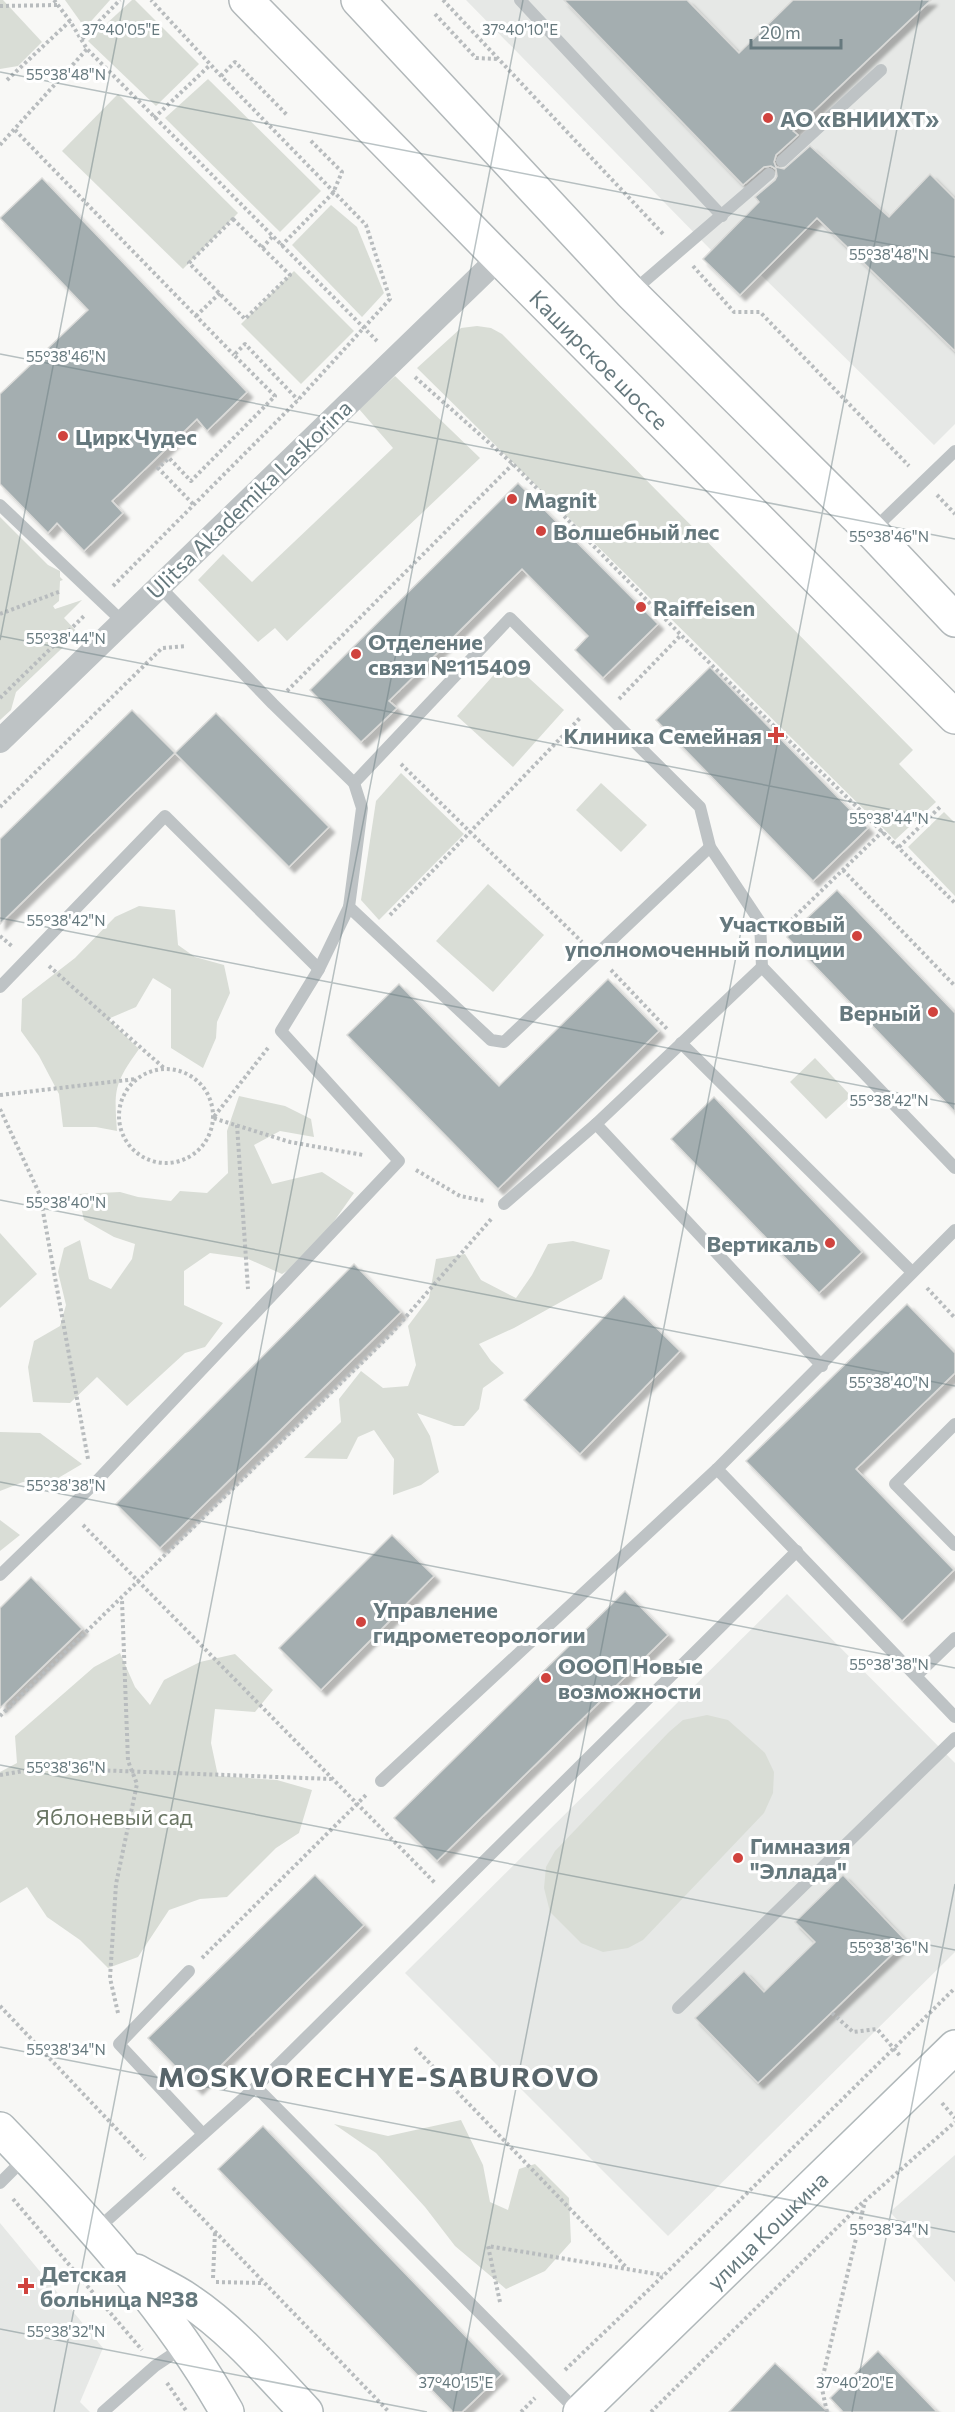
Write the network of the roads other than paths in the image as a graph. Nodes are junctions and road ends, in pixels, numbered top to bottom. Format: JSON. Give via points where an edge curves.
{"nodes":[{"id":1,"x":246,"y":0,"type":"edge"},
{"id":2,"x":357,"y":0,"type":"edge"},
{"id":3,"x":520,"y":0,"type":"edge"},
{"id":4,"x":881,"y":70,"type":"dead end"},
{"id":5,"x":782,"y":161,"type":"dead end"},
{"id":6,"x":769,"y":174,"type":"dead end"},
{"id":7,"x":722,"y":216,"type":"junction"},
{"id":8,"x":499,"y":258,"type":"junction"},
{"id":9,"x":631,"y":293,"type":"junction"},
{"id":10,"x":955,"y":451,"type":"edge"},
{"id":11,"x":0,"y":505,"type":"edge"},
{"id":12,"x":872,"y":532,"type":"junction"},
{"id":13,"x":160,"y":587,"type":"junction"},
{"id":14,"x":955,"y":620,"type":"edge"},
{"id":15,"x":123,"y":622,"type":"junction"},
{"id":16,"x":955,"y":717,"type":"edge"},
{"id":17,"x":0,"y":741,"type":"edge"},
{"id":18,"x":354,"y":783,"type":"junction"},
{"id":19,"x":710,"y":847,"type":"junction"},
{"id":20,"x":349,"y":907,"type":"junction"},
{"id":21,"x":762,"y":967,"type":"junction"},
{"id":22,"x":319,"y":969,"type":"junction"},
{"id":23,"x":0,"y":987,"type":"edge"},
{"id":24,"x":681,"y":1043,"type":"junction"},
{"id":25,"x":596,"y":1124,"type":"junction"},
{"id":26,"x":955,"y":1168,"type":"edge"},
{"id":27,"x":504,"y":1204,"type":"road end"},
{"id":28,"x":955,"y":1230,"type":"edge"},
{"id":29,"x":912,"y":1272,"type":"junction"},
{"id":30,"x":822,"y":1366,"type":"junction"},
{"id":31,"x":955,"y":1424,"type":"edge"},
{"id":32,"x":717,"y":1469,"type":"junction"},
{"id":33,"x":955,"y":1545,"type":"edge"},
{"id":34,"x":797,"y":1551,"type":"junction"},
{"id":35,"x":0,"y":1575,"type":"edge"},
{"id":36,"x":955,"y":1638,"type":"edge"},
{"id":37,"x":916,"y":1676,"type":"junction"},
{"id":38,"x":955,"y":1717,"type":"edge"},
{"id":39,"x":955,"y":1738,"type":"edge"},
{"id":40,"x":381,"y":1781,"type":"dead end"},
{"id":41,"x":189,"y":1971,"type":"road end"},
{"id":42,"x":678,"y":2008,"type":"dead end"},
{"id":43,"x":955,"y":2048,"type":"edge"},
{"id":44,"x":256,"y":2087,"type":"junction"},
{"id":45,"x":0,"y":2129,"type":"edge"},
{"id":46,"x":203,"y":2134,"type":"junction"},
{"id":47,"x":26,"y":2156,"type":"junction"},
{"id":48,"x":4,"y":2188,"type":"edge"},
{"id":49,"x":95,"y":2231,"type":"junction"},
{"id":50,"x":124,"y":2264,"type":"junction"},
{"id":51,"x":186,"y":2346,"type":"junction"},
{"id":52,"x":103,"y":2412,"type":"edge"},
{"id":53,"x":227,"y":2412,"type":"edge"},
{"id":54,"x":306,"y":2412,"type":"edge"},
{"id":55,"x":579,"y":2412,"type":"edge"}],
"edges":[{"from":1,"to":8,"type":"main road","name":"Каширское шоссе"},
{"from":2,"to":9,"type":"main road"},
{"from":3,"to":7,"type":"lane"},
{"from":4,"to":5,"type":"lane"},
{"from":6,"to":7,"type":"lane"},
{"from":7,"to":9,"type":"lane"},
{"from":8,"to":13,"type":"street","name":"Ulitsa Akademika Laskorina"},
{"from":8,"to":16,"type":"main road","name":"Каширское шоссе"},
{"from":9,"to":12,"type":"main road"},
{"from":10,"to":12,"type":"lane"},
{"from":11,"to":15,"type":"lane"},
{"from":12,"to":14,"type":"main road"},
{"from":13,"to":15,"type":"street","name":"Ulitsa Akademika Laskorina"},
{"from":13,"to":18,"type":"lane"},
{"from":15,"to":17,"type":"street","name":"Ulitsa Akademika Laskorina"},
{"from":18,"to":19,"type":"lane","via":[[510,618],[700,807]]},
{"from":18,"to":20,"type":"lane","via":[[362,808]]},
{"from":19,"to":20,"type":"lane","via":[[504,1042],[491,1040]]},
{"from":19,"to":21,"type":"lane","via":[[760,922]]},
{"from":20,"to":22,"type":"lane"},
{"from":21,"to":24,"type":"lane"},
{"from":21,"to":26,"type":"lane"},
{"from":22,"to":23,"type":"lane","via":[[165,816]]},
{"from":22,"to":35,"type":"lane","via":[[281,1031],[399,1161],[93,1486]]},
{"from":24,"to":25,"type":"lane"},
{"from":24,"to":29,"type":"lane"},
{"from":25,"to":27,"type":"lane"},
{"from":25,"to":30,"type":"lane"},
{"from":28,"to":29,"type":"lane"},
{"from":29,"to":30,"type":"lane"},
{"from":30,"to":32,"type":"lane"},
{"from":31,"to":33,"type":"lane","via":[[895,1484]]},
{"from":32,"to":34,"type":"lane"},
{"from":32,"to":40,"type":"lane"},
{"from":34,"to":37,"type":"lane"},
{"from":34,"to":44,"type":"lane"},
{"from":36,"to":37,"type":"lane"},
{"from":37,"to":38,"type":"lane"},
{"from":39,"to":42,"type":"lane"},
{"from":41,"to":46,"type":"lane","via":[[119,2044]]},
{"from":43,"to":55,"type":"main road","name":"улица Кошкина"},
{"from":44,"to":46,"type":"lane"},
{"from":44,"to":55,"type":"lane"},
{"from":45,"to":47,"type":"main road"},
{"from":46,"to":49,"type":"lane"},
{"from":47,"to":48,"type":"lane"},
{"from":47,"to":49,"type":"main road"},
{"from":49,"to":50,"type":"main road"},
{"from":50,"to":51,"type":"main road"},
{"from":50,"to":54,"type":"main road","via":[[204,2312],[239,2342]]},
{"from":51,"to":52,"type":"lane","via":[[154,2366]]},
{"from":51,"to":53,"type":"main road"}]}
